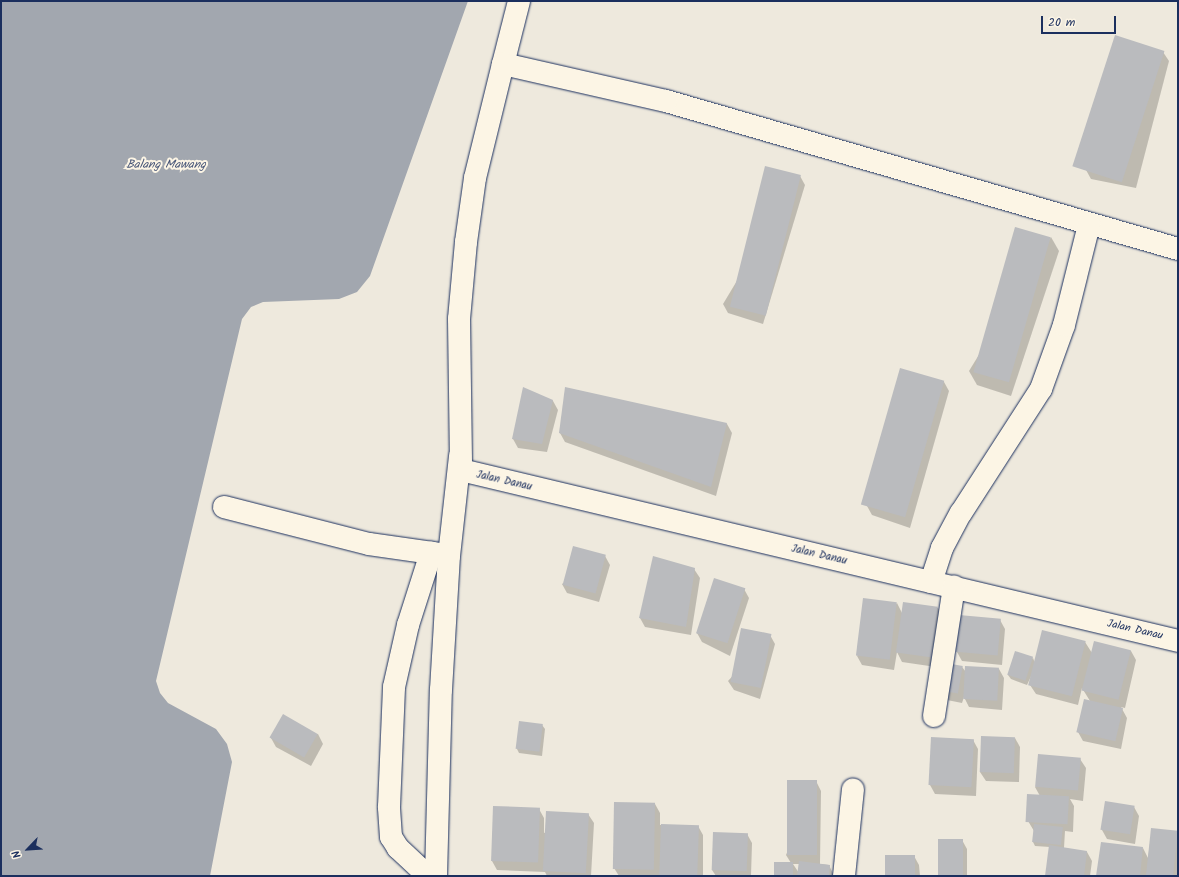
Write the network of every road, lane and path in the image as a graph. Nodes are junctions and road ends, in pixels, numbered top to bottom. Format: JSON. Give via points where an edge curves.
{"nodes":[{"id":1,"x":519,"y":1,"type":"edge"},
{"id":2,"x":503,"y":64,"type":"junction"},
{"id":3,"x":1089,"y":225,"type":"junction"},
{"id":4,"x":1178,"y":249,"type":"edge"},
{"id":5,"x":461,"y":448,"type":"junction"},
{"id":6,"x":233,"y":509,"type":"dead end"},
{"id":7,"x":440,"y":554,"type":"junction"},
{"id":8,"x":931,"y":582,"type":"junction"},
{"id":9,"x":954,"y":587,"type":"junction"},
{"id":10,"x":1178,"y":641,"type":"edge"},
{"id":11,"x":934,"y":716,"type":"dead end"},
{"id":12,"x":853,"y":789,"type":"dead end"},
{"id":13,"x":428,"y":876,"type":"edge"},
{"id":14,"x":436,"y":876,"type":"edge"},
{"id":15,"x":844,"y":876,"type":"edge"}],
"edges":[{"from":1,"to":2,"type":"street"},
{"from":2,"to":3,"type":"street","via":[[666,101]]},
{"from":2,"to":5,"type":"street","via":[[475,178],[464,257],[459,319]]},
{"from":3,"to":4,"type":"street"},
{"from":3,"to":8,"type":"street","via":[[1064,325],[1041,389],[961,513],[942,548]]},
{"from":5,"to":7,"type":"street"},
{"from":5,"to":8,"type":"street","name":"Jalan Danau","via":[[461,470]]},
{"from":6,"to":7,"type":"street","via":[[369,544]]},
{"from":7,"to":13,"type":"street","via":[[408,625],[394,687],[389,807],[391,837],[398,848]]},
{"from":7,"to":14,"type":"street"},
{"from":8,"to":9,"type":"street","name":"Jalan Danau"},
{"from":9,"to":10,"type":"street","name":"Jalan Danau"},
{"from":9,"to":11,"type":"street"},
{"from":12,"to":15,"type":"street"}]}
